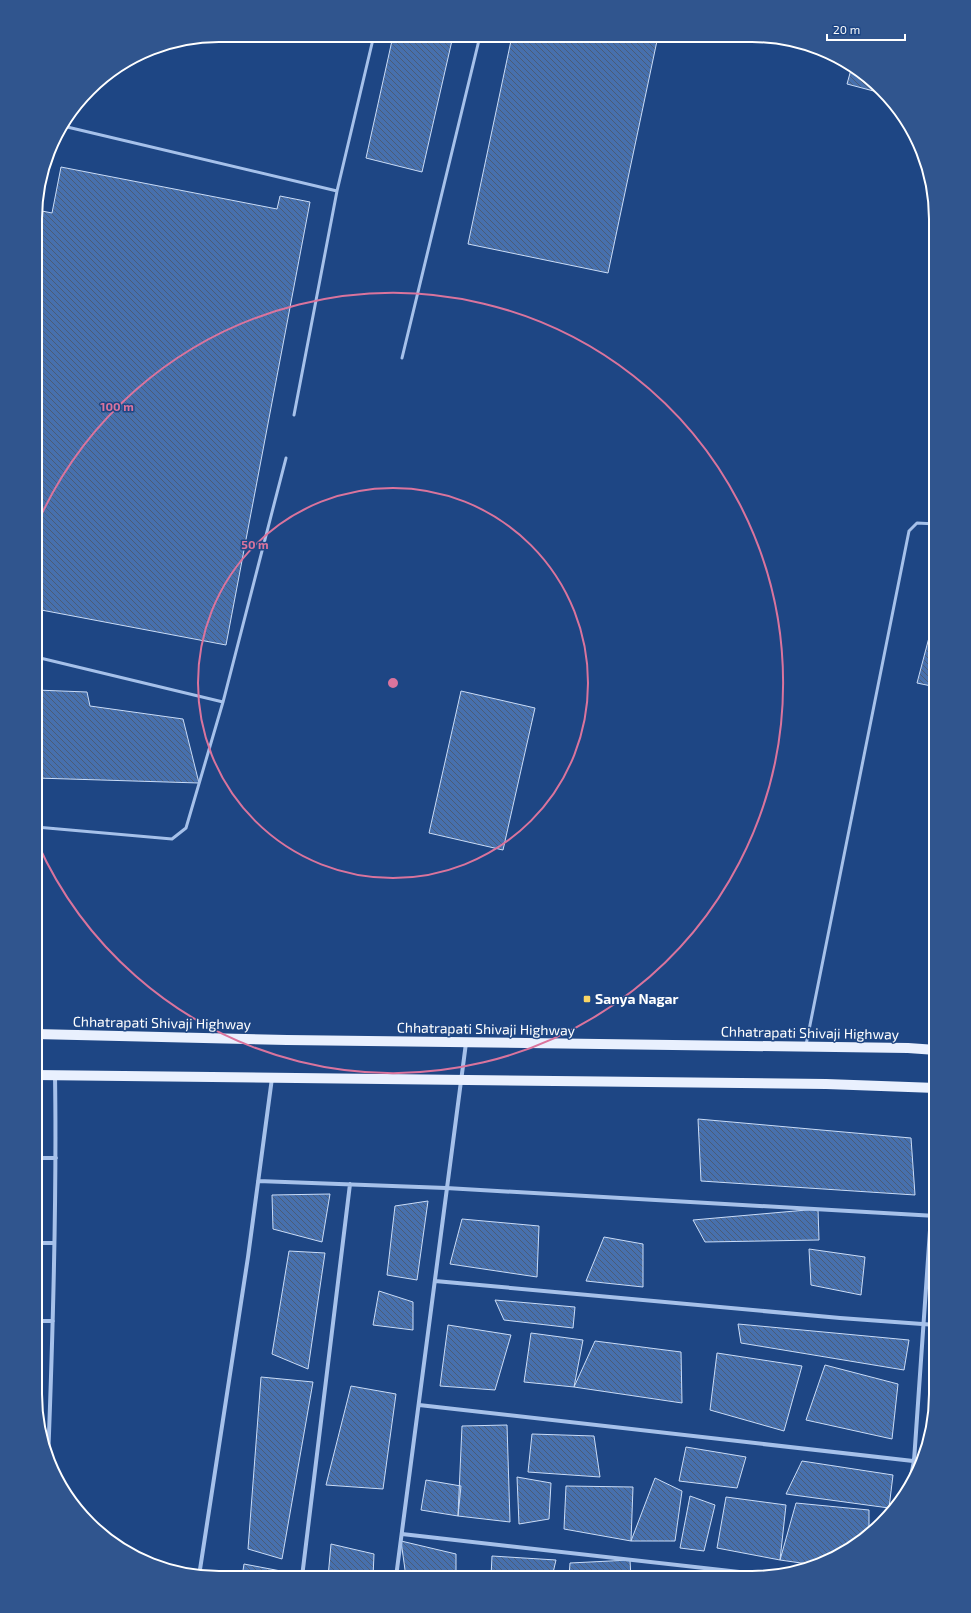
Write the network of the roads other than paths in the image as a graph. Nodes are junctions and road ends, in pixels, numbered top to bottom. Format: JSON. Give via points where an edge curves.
{"nodes":[{"id":1,"x":372,"y":42,"type":"edge"},
{"id":2,"x":479,"y":42,"type":"edge"},
{"id":3,"x":68,"y":127,"type":"edge"},
{"id":4,"x":337,"y":191,"type":"junction"},
{"id":5,"x":402,"y":358,"type":"dead end"},
{"id":6,"x":294,"y":415,"type":"dead end"},
{"id":7,"x":286,"y":458,"type":"dead end"},
{"id":8,"x":929,"y":524,"type":"edge"},
{"id":9,"x":42,"y":658,"type":"edge"},
{"id":10,"x":224,"y":702,"type":"junction"},
{"id":11,"x":42,"y":828,"type":"edge"},
{"id":12,"x":42,"y":1034,"type":"edge"},
{"id":13,"x":466,"y":1043,"type":"junction"},
{"id":14,"x":805,"y":1046,"type":"junction"},
{"id":15,"x":929,"y":1050,"type":"edge"},
{"id":16,"x":42,"y":1075,"type":"edge"},
{"id":17,"x":55,"y":1075,"type":"junction"},
{"id":18,"x":272,"y":1077,"type":"junction"},
{"id":19,"x":461,"y":1080,"type":"junction"},
{"id":20,"x":929,"y":1088,"type":"edge"},
{"id":21,"x":42,"y":1158,"type":"edge"},
{"id":22,"x":56,"y":1158,"type":"junction"},
{"id":23,"x":258,"y":1181,"type":"junction"},
{"id":24,"x":350,"y":1184,"type":"junction"},
{"id":25,"x":446,"y":1188,"type":"junction"},
{"id":26,"x":929,"y":1216,"type":"edge"},
{"id":27,"x":42,"y":1243,"type":"edge"},
{"id":28,"x":54,"y":1243,"type":"junction"},
{"id":29,"x":929,"y":1276,"type":"edge"},
{"id":30,"x":435,"y":1281,"type":"junction"},
{"id":31,"x":42,"y":1321,"type":"edge"},
{"id":32,"x":53,"y":1321,"type":"junction"},
{"id":33,"x":925,"y":1324,"type":"junction"},
{"id":34,"x":929,"y":1324,"type":"edge"},
{"id":35,"x":419,"y":1405,"type":"junction"},
{"id":36,"x":49,"y":1442,"type":"edge"},
{"id":37,"x":914,"y":1461,"type":"junction"},
{"id":38,"x":913,"y":1467,"type":"edge"},
{"id":39,"x":402,"y":1534,"type":"junction"},
{"id":40,"x":200,"y":1570,"type":"edge"},
{"id":41,"x":303,"y":1571,"type":"edge"},
{"id":42,"x":397,"y":1571,"type":"edge"},
{"id":43,"x":730,"y":1571,"type":"edge"}],
"edges":[{"from":1,"to":4,"type":"lane"},
{"from":2,"to":5,"type":"lane"},
{"from":3,"to":4,"type":"lane"},
{"from":4,"to":6,"type":"lane"},
{"from":7,"to":10,"type":"lane"},
{"from":8,"to":14,"type":"lane","via":[[917,524],[909,531]]},
{"from":9,"to":10,"type":"lane"},
{"from":10,"to":11,"type":"lane","via":[[186,828],[172,839]]},
{"from":12,"to":13,"type":"main road","name":"Chhatrapati Shivaji Highway"},
{"from":13,"to":14,"type":"main road","name":"Chhatrapati Shivaji Highway"},
{"from":13,"to":19,"type":"street"},
{"from":14,"to":15,"type":"main road","name":"Chhatrapati Shivaji Highway"},
{"from":16,"to":17,"type":"main road"},
{"from":17,"to":18,"type":"main road"},
{"from":17,"to":22,"type":"street"},
{"from":18,"to":19,"type":"main road"},
{"from":18,"to":23,"type":"street"},
{"from":19,"to":20,"type":"main road","via":[[826,1084]]},
{"from":19,"to":25,"type":"street"},
{"from":21,"to":22,"type":"street"},
{"from":22,"to":28,"type":"street"},
{"from":23,"to":24,"type":"street"},
{"from":23,"to":40,"type":"street"},
{"from":24,"to":25,"type":"street"},
{"from":24,"to":41,"type":"street"},
{"from":25,"to":26,"type":"street"},
{"from":25,"to":30,"type":"street"},
{"from":27,"to":28,"type":"street"},
{"from":28,"to":32,"type":"street"},
{"from":29,"to":33,"type":"street"},
{"from":30,"to":33,"type":"street"},
{"from":30,"to":35,"type":"street"},
{"from":31,"to":32,"type":"street"},
{"from":32,"to":36,"type":"street"},
{"from":33,"to":34,"type":"street"},
{"from":33,"to":37,"type":"street"},
{"from":35,"to":37,"type":"street"},
{"from":35,"to":39,"type":"street"},
{"from":37,"to":38,"type":"street"},
{"from":39,"to":42,"type":"street"},
{"from":39,"to":43,"type":"street"}]}
